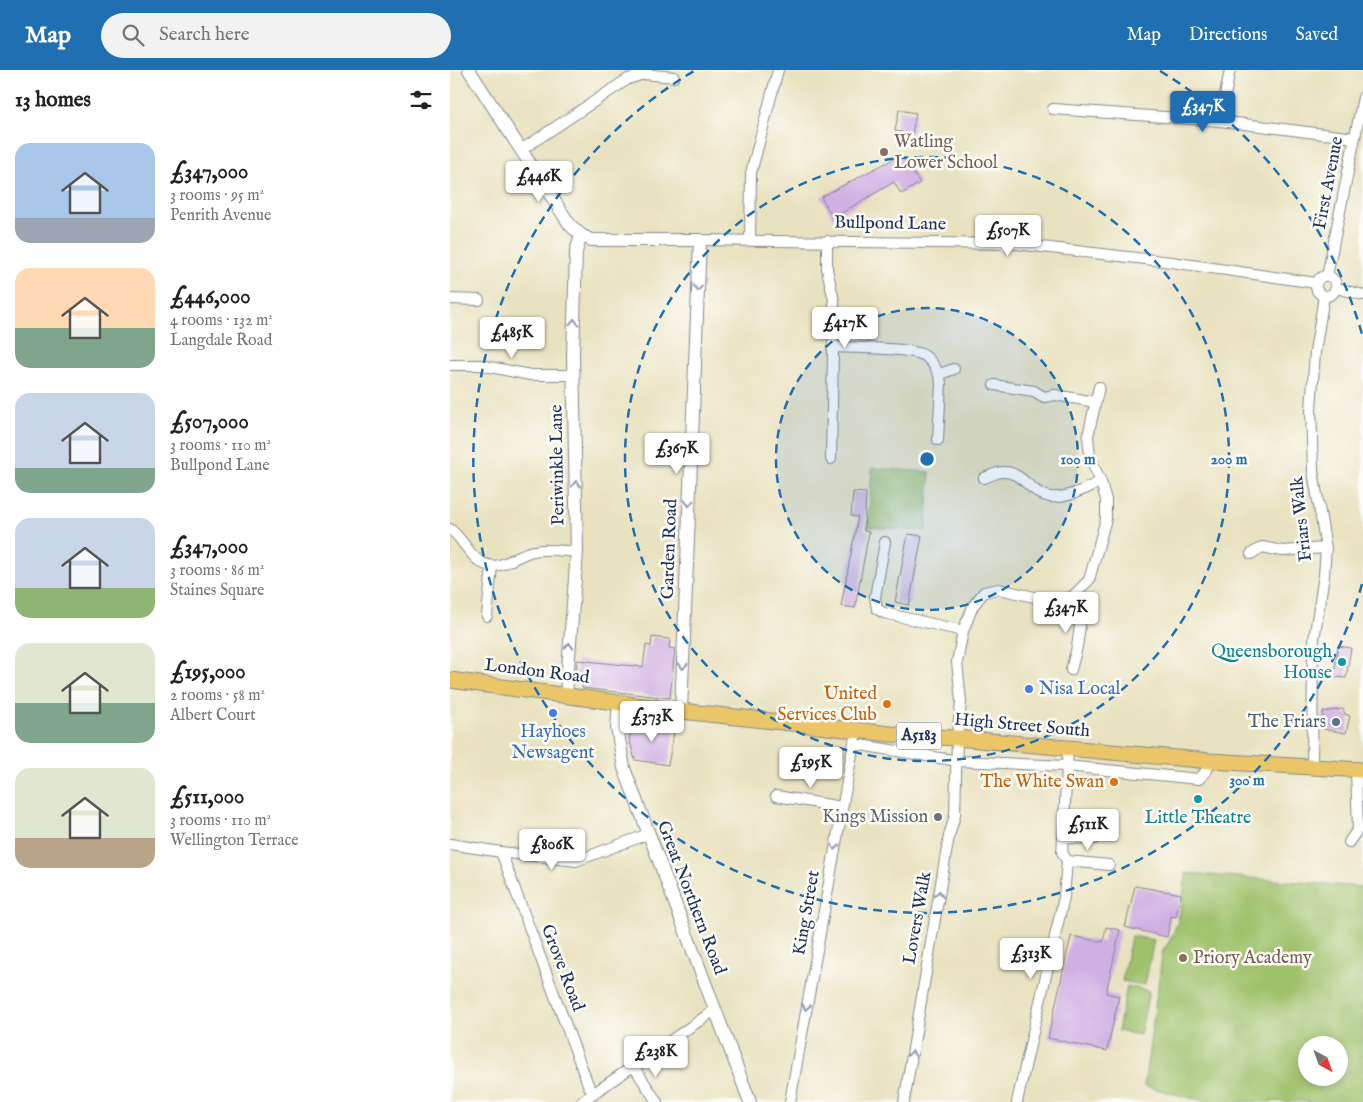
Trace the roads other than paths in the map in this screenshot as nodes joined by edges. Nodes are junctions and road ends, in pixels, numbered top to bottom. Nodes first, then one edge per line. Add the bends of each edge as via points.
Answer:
1 (469, 70) edge
2 (778, 70) edge
3 (1230, 70) edge
4 (674, 77) dead end
5 (1363, 97) edge
6 (1053, 109) dead end
7 (1220, 121) junction
8 (1355, 138) junction
9 (521, 150) junction
10 (581, 235) junction
11 (700, 240) junction
12 (750, 240) junction
13 (827, 241) junction
14 (1327, 276) junction
15 (1316, 283) junction
16 (1336, 288) junction
17 (1363, 295) edge
18 (1324, 296) junction
19 (450, 299) edge
20 (479, 300) dead end
21 (832, 347) junction
22 (450, 365) edge
23 (954, 369) dead end
24 (940, 374) junction
25 (574, 375) junction
26 (994, 385) dead end
27 (1099, 387) dead end
28 (1095, 402) junction
29 (938, 440) dead end
30 (831, 459) dead end
31 (984, 478) dead end
32 (1102, 482) junction
33 (450, 529) edge
34 (885, 542) dead end
35 (1326, 548) junction
36 (577, 552) junction
37 (1251, 554) dead end
38 (492, 566) junction
39 (1072, 597) junction
40 (487, 616) dead end
41 (963, 631) junction
42 (1071, 670) dead end
43 (450, 680) edge
44 (566, 695) junction
45 (619, 702) junction
46 (681, 711) junction
47 (855, 738) junction
48 (957, 738) junction
49 (1068, 749) junction
50 (958, 761) junction
51 (1210, 761) junction
52 (1066, 766) junction
53 (1312, 768) junction
54 (1359, 770) edge
55 (776, 796) dead end
56 (842, 807) junction
57 (1105, 832) dead end
58 (648, 834) junction
59 (1062, 838) junction
60 (1349, 842) dead end
61 (450, 844) edge
62 (501, 852) junction
63 (1067, 861) junction
64 (1109, 865) dead end
65 (714, 1010) junction
66 (634, 1067) junction
67 (594, 1093) junction
68 (581, 1102) edge
69 (658, 1102) edge
70 (750, 1102) edge
71 (790, 1102) edge
72 (904, 1102) edge
73 (1017, 1102) edge

1 - 9 street
2 - 12 street via 751,173
3 - 7 street
4 - 9 street via 644,74 628,80
5 - 8 street, First Avenue
6 - 7 street
7 - 8 street
8 - 14 street, First Avenue
9 - 10 street via 570,225
10 - 11 street, Bullpond Lane via 591,240
25 -> 10 street, Periwinkle Lane via 576,254
11 - 12 street, Bullpond Lane
11 -> 46 street, Garden Road
12 - 13 street, Bullpond Lane
13 - 15 street, Bullpond Lane via 1016,244
13 - 21 street via 827,269 834,301
14 - 15 street
14 - 16 street via 1335,282
15 - 18 street via 1318,292
16 - 17 street
16 - 18 street via 1332,294
18 - 35 street, Friars Walk via 1315,352 1311,409 1313,471
19 - 20 street
21 - 24 street via 897,349 925,356
21 - 30 street
22 - 25 street via 480,365 530,375
23 - 24 street
24 - 29 street
36 -> 25 street, Periwinkle Lane
26 - 28 street via 1034,391 1044,397 1055,395
27 - 28 street
28 - 32 street via 1088,436 1090,457
31 - 32 street via 1002,472 1017,475 1033,489 1048,496 1065,496
32 - 39 street via 1106,519 1089,580
33 - 38 street via 478,560
34 - 41 street via 875,598 877,609 884,614
35 - 37 street via 1282,551 1262,547
35 - 53 street, Friars Walk via 1313,646
36 - 38 street via 535,550 506,564
44 -> 36 street, Periwinkle Lane
38 - 40 street
39 - 41 street, Lovers Walk via 1053,601 998,589 984,592 973,606
39 - 42 street via 1081,618
41 - 48 street, Lovers Walk via 958,662 960,702
43 - 44 main road, London Road / A5183
44 - 45 main road, London Road / A5183
45 - 46 main road, High Street South / A5183
45 - 58 street, Great Northern Road via 617,728 624,768
46 - 47 main road, High Street South / A5183
47 - 48 main road, High Street South / A5183 via 899,735
47 - 50 street
47 - 56 street, King Street
48 - 49 main road, High Street South / A5183
48 - 50 street, Lovers Walk
49 - 51 main road, High Street South / A5183
49 - 52 street
50 - 52 street
72 -> 50 street, Lovers Walk via 955,815
51 - 52 street via 1199,779
51 - 53 main road, High Street South / A5183
52 - 59 street
53 - 54 main road, High Street South / A5183
54 - 60 street via 1358,829
55 - 56 street
56 -> 71 street, King Street
57 - 59 street via 1094,838
58 - 62 street via 576,861
58 - 65 street, Great Northern Road
59 - 63 street via 1062,852
61 - 62 street
62 - 67 street, Grove Road
63 - 64 street
63 - 73 street via 1064,898
65 - 66 street
65 - 70 street, Great Northern Road
66 - 67 street
66 - 69 street
67 - 68 street

